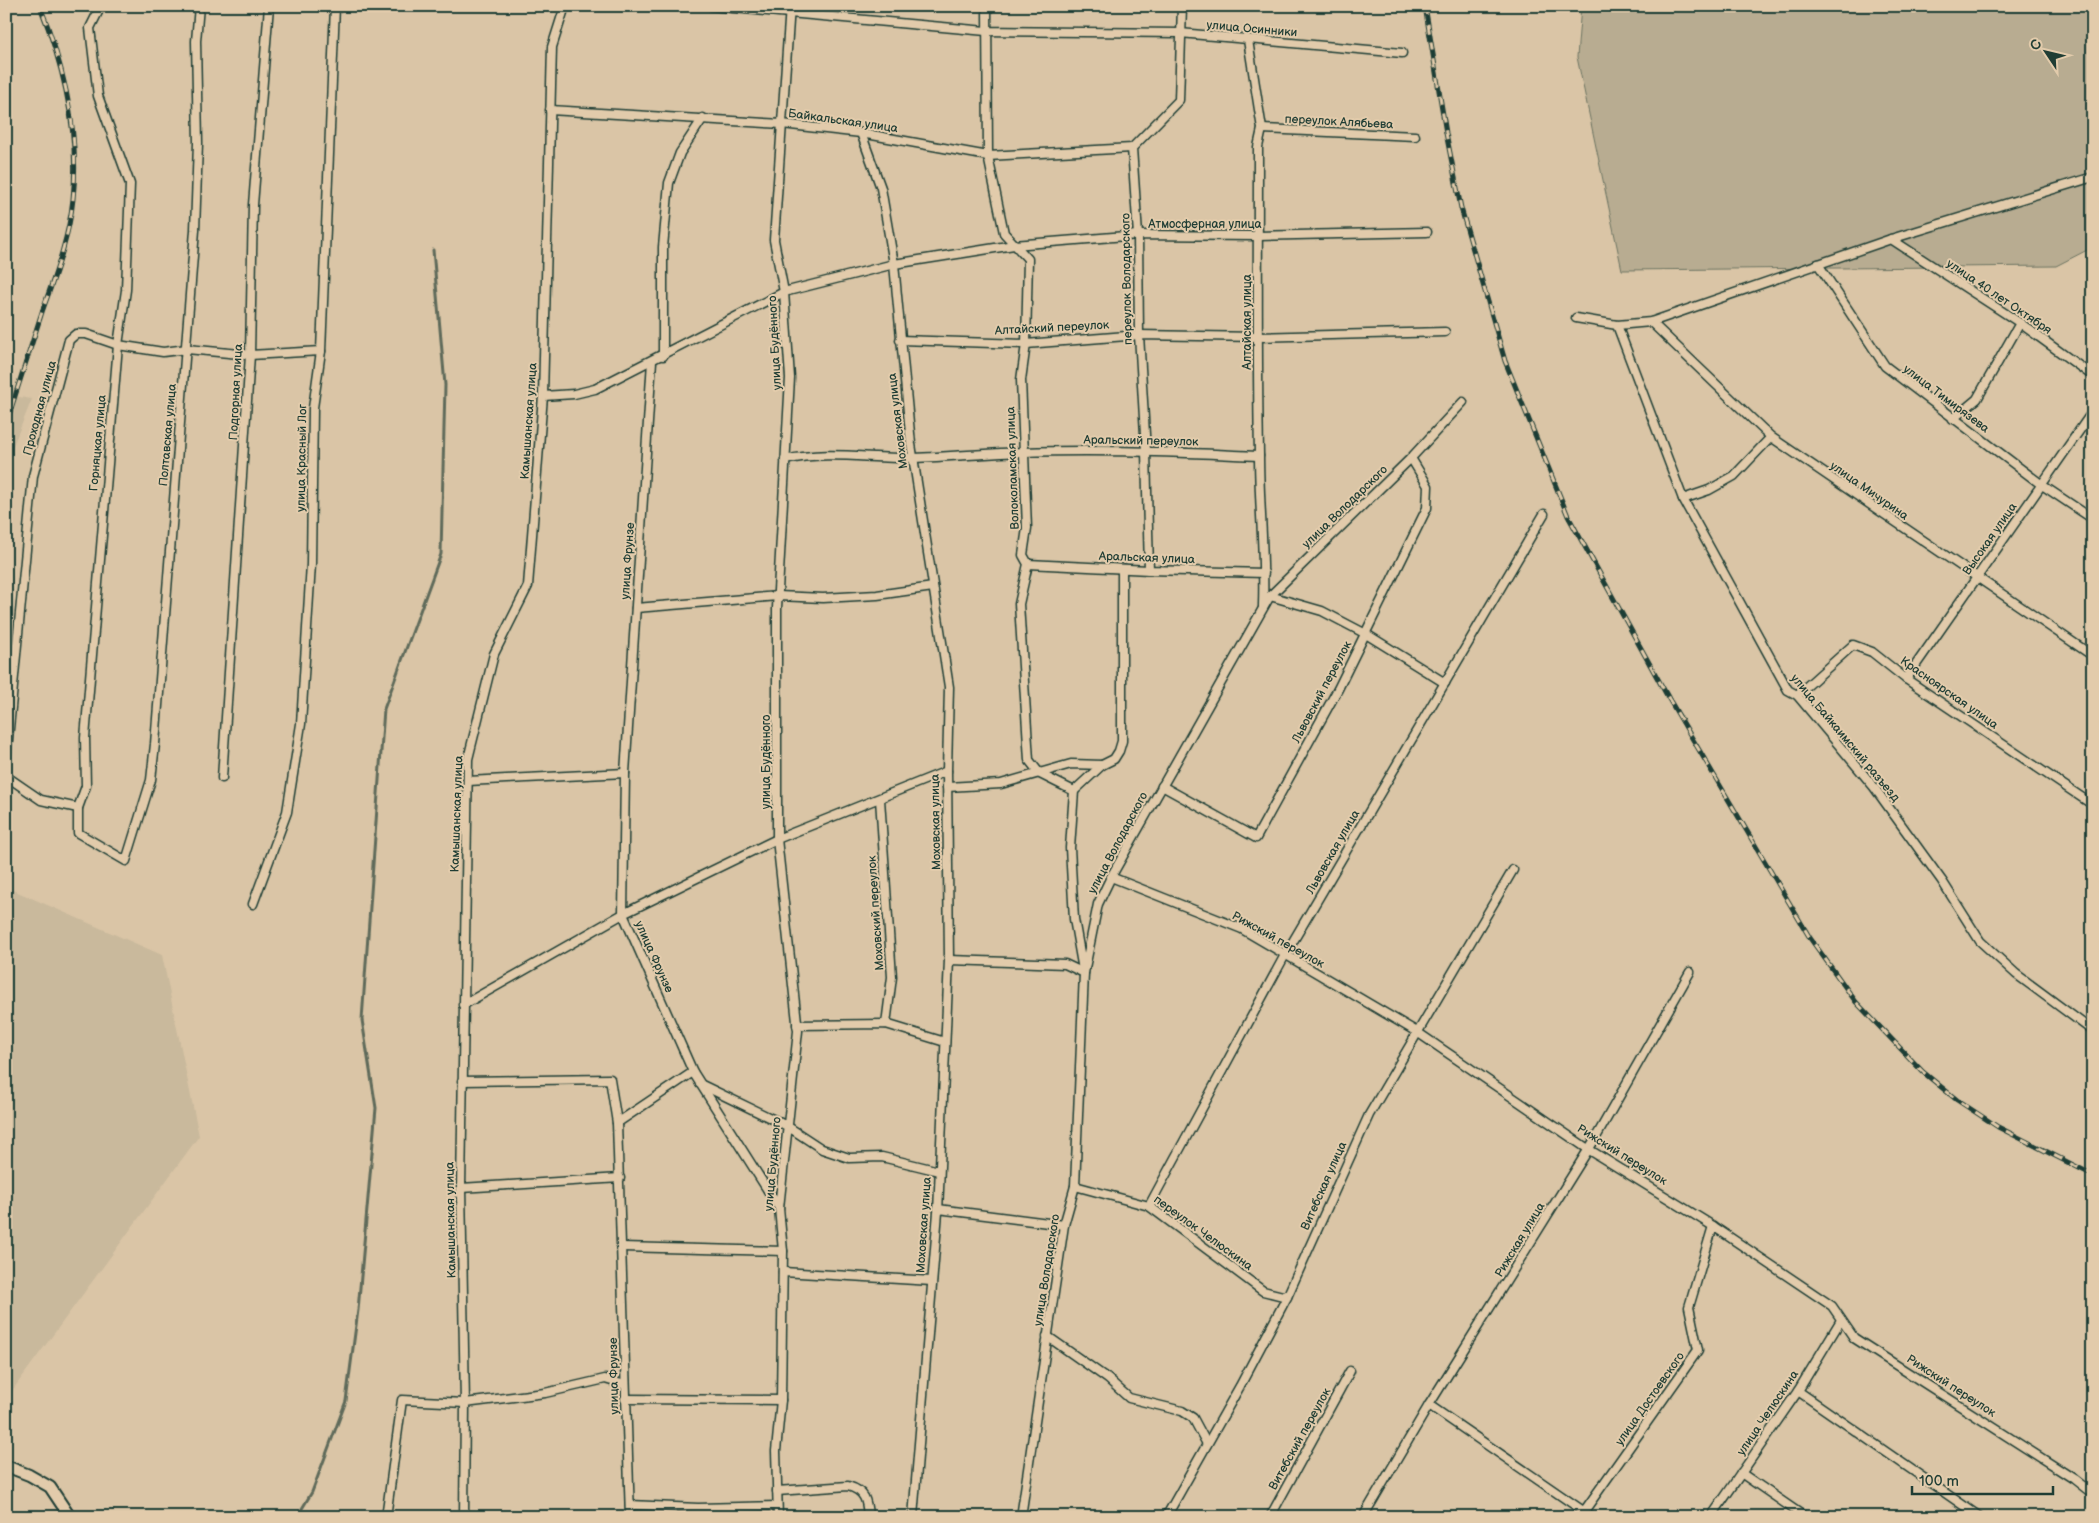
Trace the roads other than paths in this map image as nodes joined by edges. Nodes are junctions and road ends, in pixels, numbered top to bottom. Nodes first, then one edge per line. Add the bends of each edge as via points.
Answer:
1 (101, 6) edge
2 (199, 6) edge
3 (269, 6) edge
4 (335, 6) edge
5 (565, 6) edge
6 (712, 6) edge
7 (986, 6) edge
8 (1182, 6) edge
9 (790, 10) edge
10 (986, 31) junction
11 (1180, 33) junction
12 (1248, 40) junction
13 (1402, 53) dead end
14 (550, 110) junction
15 (703, 118) junction
16 (782, 124) junction
17 (1262, 129) junction
18 (861, 133) junction
19 (1416, 136) dead end
20 (1132, 148) junction
21 (988, 156) junction
22 (2093, 177) edge
23 (1427, 232) dead end
24 (1138, 235) junction
25 (1258, 236) junction
26 (1891, 239) junction
27 (1014, 245) junction
28 (894, 264) junction
29 (1818, 264) junction
30 (784, 292) junction
31 (1576, 318) dead end
32 (1650, 322) junction
33 (2020, 323) junction
34 (1617, 325) junction
35 (1446, 332) dead end
36 (1139, 335) junction
37 (1258, 337) junction
38 (900, 340) junction
39 (1026, 344) junction
40 (118, 345) junction
41 (187, 349) junction
42 (321, 351) junction
43 (250, 355) junction
44 (663, 356) junction
45 (652, 361) junction
46 (2093, 376) edge
47 (543, 396) junction
48 (1463, 402) dead end
49 (2093, 411) edge
50 (1953, 419) junction
51 (1771, 437) junction
52 (1146, 451) junction
53 (1023, 452) junction
54 (1259, 456) junction
55 (913, 458) junction
56 (1411, 458) junction
57 (785, 460) junction
58 (2042, 485) junction
59 (1683, 499) junction
60 (1544, 514) dead end
61 (2093, 519) edge
62 (1028, 564) junction
63 (1122, 569) junction
64 (1149, 570) junction
65 (1264, 573) junction
66 (1976, 578) junction
67 (933, 586) junction
68 (778, 596) junction
69 (1270, 596) junction
70 (1263, 606) junction
71 (636, 608) junction
72 (1366, 634) junction
73 (2093, 656) edge
74 (1906, 679) junction
75 (1445, 684) junction
76 (1797, 695) junction
77 (6, 760) edge
78 (1102, 765) junction
79 (947, 770) junction
80 (625, 773) junction
81 (1040, 774) junction
82 (6, 776) edge
83 (222, 778) dead end
84 (468, 781) junction
85 (1162, 786) junction
86 (947, 787) junction
87 (1074, 791) junction
88 (880, 799) junction
89 (2093, 805) edge
90 (78, 808) junction
91 (777, 839) junction
92 (126, 861) joint
93 (1513, 870) dead end
94 (1111, 877) junction
95 (253, 904) dead end
96 (623, 914) junction
97 (1285, 956) junction
98 (949, 960) junction
99 (1690, 972) dead end
100 (1084, 973) junction
101 (463, 1005) junction
102 (886, 1024) junction
103 (797, 1025) junction
104 (2093, 1031) edge
105 (1417, 1032) junction
106 (945, 1042) junction
107 (693, 1072) junction
108 (462, 1081) junction
109 (700, 1084) junction
110 (617, 1123) junction
111 (788, 1126) junction
112 (1588, 1149) junction
113 (940, 1171) junction
114 (620, 1178) junction
115 (1075, 1186) junction
116 (461, 1188) junction
117 (1149, 1206) junction
118 (778, 1208) junction
119 (938, 1209) junction
120 (1064, 1225) junction
121 (1713, 1226) junction
122 (622, 1247) junction
123 (783, 1252) junction
124 (782, 1272) junction
125 (932, 1281) junction
126 (1287, 1297) junction
127 (1841, 1320) junction
128 (1047, 1336) junction
129 (1350, 1371) dead end
130 (625, 1385) junction
131 (1798, 1391) junction
132 (625, 1398) junction
133 (781, 1400) junction
134 (465, 1402) junction
135 (1429, 1405) junction
136 (1208, 1444) junction
137 (6, 1466) edge
138 (1741, 1473) junction
139 (777, 1491) junction
140 (2093, 1494) edge
141 (630, 1505) junction
142 (777, 1506) junction
143 (1582, 1514) edge
144 (1978, 1515) edge
145 (70, 1517) edge
146 (386, 1517) edge
147 (464, 1517) edge
148 (630, 1517) edge
149 (778, 1517) edge
150 (868, 1517) edge
151 (914, 1517) edge
152 (1021, 1517) edge
153 (1166, 1517) edge
154 (1270, 1517) edge
155 (1363, 1517) edge
156 (1592, 1517) edge
157 (1711, 1517) edge
158 (1805, 1517) edge

1 - 40 street, Горняцкая улица via 90,28 98,96 130,184 126,290
2 - 41 street, Полтавская улица via 196,41 198,143
3 - 43 street, Подгорная улица via 253,205
4 - 42 street, улица Красный Лог
5 - 14 street, Камышанская улица via 552,46
6 - 9 street, улица Осинники
7 - 10 street, Волоколамская улица
8 - 11 street
9 - 10 street, улица Осинники
9 - 16 street, улица Будённого
10 - 11 street, улица Осинники
10 - 21 street, Волоколамская улица
11 - 12 street, улица Осинники
11 - 20 street via 1179,100
12 - 13 street, улица Осинники
12 - 17 street, Алтайская улица
14 - 15 street, Байкальская улица
14 - 47 street, Камышанская улица
15 - 16 street, Байкальская улица
15 - 44 street via 680,153 670,183 663,247
16 - 18 street, Байкальская улица
16 - 30 street, улица Будённого via 774,240
17 - 19 street, переулок Алябьева
17 - 25 street, Алтайская улица via 1258,147
18 - 21 street, Байкальская улица
18 - 28 street, Моховская улица via 881,188
20 - 21 street, Байкальская улица
20 - 24 street, переулок Володарского
21 - 27 street, Волоколамская улица via 1004,233
22 - 26 street
23 - 25 street, Атмосферная улица
24 - 25 street, Атмосферная улица
24 - 27 street, Атмосферная улица
24 - 36 street, переулок Володарского
25 - 37 street, Алтайская улица
26 - 29 street
26 - 33 street, улица 40 лет Октября
27 - 28 street, Атмосферная улица
27 - 39 street, Волоколамская улица via 1028,259
28 - 30 street, Атмосферная улица
28 - 38 street, Моховская улица
29 - 32 street
29 - 50 street, улица Тимирязева via 1885,366
30 - 44 street, Атмосферная улица
30 - 57 street, улица Будённого via 790,378
31 - 34 street
32 - 34 street
32 - 51 street, улица Мичурина
33 - 46 street, улица 40 лет Октября
33 - 50 street via 1977,400
34 - 59 street, улица Байкаимский разъезд
35 - 37 street, Алтайский переулок
36 - 37 street, Алтайский переулок
36 - 39 street, Алтайский переулок
36 - 52 street, переулок Володарского
37 - 54 street, Алтайская улица
38 - 39 street, Алтайский переулок
38 - 55 street, Моховская улица
39 - 53 street, Волоколамская улица via 1021,380
40 - 41 street via 163,352
40 - 77 street, Проходная улица via 86,334 76,334 69,340 33,476
40 - 90 street, Горняцкая улица via 85,738 86,786
41 - 43 street
41 - 92 street, Полтавская улица via 151,780
42 - 43 street
42 - 95 street, улица Красный Лог via 313,408 311,564 301,724 288,812
43 - 83 street, Подгорная улица
44 - 45 street, Атмосферная улица
45 - 47 street, Атмосферная улица via 595,389
45 - 71 street, улица Фрунзе
47 - 84 street, Камышанская улица via 528,586 494,654 468,759
48 - 56 street, улица Володарского
49 - 58 street, Высокая улица
50 - 58 street, улица Тимирязева
51 - 59 street via 1734,476 1710,490
51 - 66 street, улица Мичурина
52 - 53 street, Аральский переулок
52 - 54 street, Аральский переулок
52 - 64 street, переулок Володарского
53 - 55 street, Аральский переулок
53 - 62 street, Волоколамская улица via 1027,528 1023,555
54 - 65 street, Алтайская улица
55 - 57 street, Аральский переулок via 840,454
55 - 67 street, Моховская улица
56 - 69 street, улица Володарского
56 - 72 street, Львовский переулок via 1428,486 1427,508
57 - 68 street, улица Будённого
58 - 61 street, улица Тимирязева
58 - 66 street, Высокая улица
59 - 76 street, улица Байкаимский разъезд via 1788,690
60 - 75 street, Львовская улица
62 - 63 street, Аральская улица
62 - 81 street, Волоколамская улица via 1019,604 1029,760
63 - 64 street, Аральская улица
63 - 78 street via 1122,742 1114,759
64 - 65 street, Аральская улица
65 - 70 street, Алтайская улица
66 - 73 street, улица Мичурина
66 - 74 street, Высокая улица
67 - 68 street via 859,596
67 - 79 street, Моховская улица via 949,687
68 - 71 street
68 - 91 street, улица Будённого
69 - 70 street, улица Володарского
69 - 72 street via 1322,611
70 - 85 street, улица Володарского
71 - 80 street, улица Фрунзе
72 - 75 street
72 - 85 street, Львовский переулок via 1256,838
74 - 76 street, Красноярская улица via 1872,652 1853,645
74 - 89 street, Красноярская улица
75 - 97 street, Львовская улица
76 - 104 street, улица Байкаимский разъезд via 1874,787 1942,881 1980,941 2016,974
78 - 81 street via 1071,764
78 - 87 street
79 - 86 street, Моховская улица
79 - 88 street
80 - 84 street
80 - 96 street, улица Фрунзе
81 - 86 street via 1000,784
81 - 87 street
82 - 90 street via 40,800
84 - 101 street, Камышанская улица
85 - 94 street, улица Володарского
86 - 98 street, Моховская улица
87 - 100 street via 1070,848 1074,919
88 - 91 street
88 - 102 street, Моховский переулок via 892,978
90 - 92 street, Горняцкая улица via 78,833
91 - 96 street
91 - 103 street, улица Будённого
93 - 105 street, Витебская улица
94 - 97 street, Рижский переулок via 1242,929
94 - 100 street, улица Володарского via 1098,904
96 - 101 street
96 - 107 street, улица Фрунзе
97 - 105 street, Рижский переулок
97 - 117 street, Львовская улица
98 - 100 street via 1065,964
98 - 106 street, Моховская улица
99 - 112 street, Рижская улица
100 - 115 street, улица Володарского
101 - 108 street, Камышанская улица
102 - 103 street
102 - 106 street
103 - 111 street, улица Будённого
105 - 112 street, Рижский переулок
105 - 126 street, Витебская улица via 1369,1115
106 - 113 street, Моховская улица
107 - 109 street, улица Фрунзе
107 - 110 street
108 - 110 street, улица Фрунзе via 610,1079
108 - 116 street, Камышанская улица
109 - 111 street
109 - 118 street, улица Фрунзе
110 - 114 street, улица Фрунзе
111 - 113 street via 822,1149 849,1158 882,1158
111 - 118 street, улица Будённого
112 - 121 street, Рижский переулок
112 - 135 street, Рижская улица
113 - 119 street, Моховская улица
114 - 116 street
114 - 122 street, улица Фрунзе
115 - 117 street, переулок Челюскина
115 - 120 street, улица Володарского
116 - 134 street, Камышанская улица
117 - 126 street, переулок Челюскина via 1263,1291
118 - 123 street, улица Будённого
119 - 120 street
119 - 125 street, Моховская улица
120 - 128 street, улица Володарского
121 - 127 street, Рижский переулок via 1832,1306
121 - 143 street, улица Достоевского via 1689,1307 1698,1350
122 - 123 street
122 - 130 street, улица Фрунзе
123 - 124 street, улица Будённого
124 - 125 street
124 - 133 street, улица Будённого
125 - 151 street, Моховская улица
126 - 136 street, Витебская улица
127 - 131 street, улица Челюскина
127 - 140 street, Рижский переулок via 1854,1338
128 - 136 street via 1108,1378 1128,1398 1182,1411 1193,1418
128 - 152 street, улица Володарского
129 - 154 street, Витебский переулок
130 - 132 street, улица Фрунзе
130 - 134 street via 605,1379 546,1393
131 - 138 street, улица Челюскина
131 - 144 street
132 - 133 street
132 - 141 street, улица Фрунзе
133 - 139 street, улица Будённого via 776,1451
134 - 146 street via 402,1400
134 - 147 street, Камышанская улица
135 - 143 street
135 - 155 street, Рижская улица
136 - 153 street, Витебская улица
137 - 145 street via 50,1487
138 - 157 street, улица Челюскина
138 - 158 street
139 - 142 street, улица Будённого
139 - 150 street via 848,1486 866,1496
141 - 142 street via 698,1508
141 - 148 street, улица Фрунзе
142 - 149 street, улица Будённого
143 - 156 street

